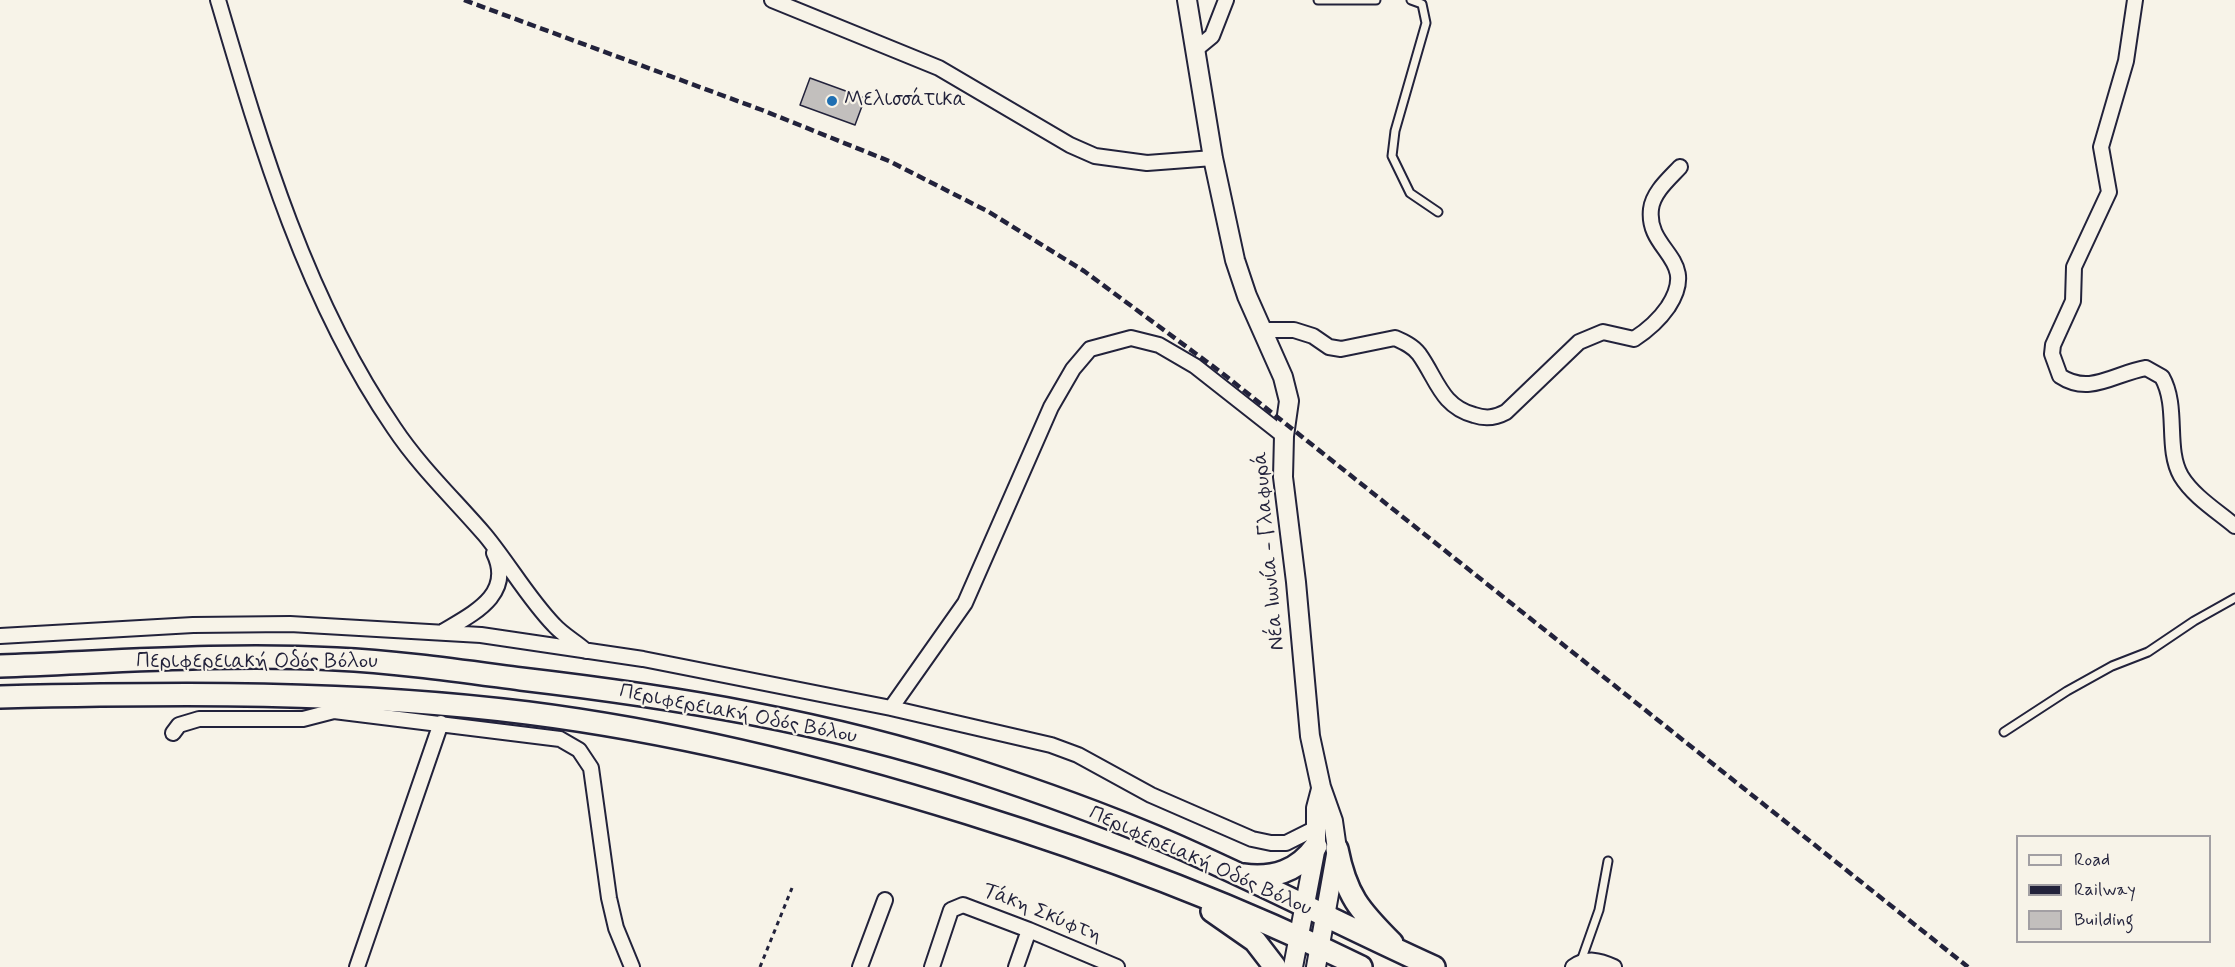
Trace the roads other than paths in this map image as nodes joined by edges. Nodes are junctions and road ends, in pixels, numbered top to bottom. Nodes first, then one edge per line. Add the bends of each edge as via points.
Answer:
1 (218, 0) edge
2 (772, 0) edge
3 (1187, 0) edge
4 (1226, 0) edge
5 (1318, 0) edge
6 (1376, 0) edge
7 (1411, 0) edge
8 (2135, 0) edge
9 (1195, 50) junction
10 (1213, 158) junction
11 (1680, 167) dead end
12 (1438, 213) dead end
13 (1263, 330) junction
14 (1284, 436) junction
15 (2235, 526) edge
16 (485, 535) junction
17 (2235, 598) edge
18 (444, 631) junction
19 (0, 636) edge
20 (588, 652) junction
21 (0, 666) edge
22 (0, 697) edge
23 (891, 708) junction
24 (441, 723) junction
25 (2004, 732) dead end
26 (173, 733) dead end
27 (1321, 787) junction
28 (1316, 837) junction
29 (1337, 849) junction
30 (1608, 861) dead end
31 (1235, 873) junction
32 (1170, 882) junction
33 (885, 900) dead end
34 (1304, 907) junction
35 (1325, 918) junction
36 (1029, 930) junction
37 (1298, 938) junction
38 (1401, 952) junction
39 (1318, 958) edge
40 (1096, 963) edge
41 (1577, 964) edge
42 (357, 967) edge
43 (632, 967) edge
44 (860, 967) edge
45 (932, 967) edge
46 (1016, 967) edge
47 (1117, 967) edge
48 (1275, 967) edge
49 (1293, 967) edge
50 (1361, 967) edge
51 (1434, 967) edge
52 (1614, 967) edge

1 - 16 street via 283,201 331,318 358,372 394,428 429,474
2 - 10 street via 939,68 1095,156 1147,163
3 - 9 main road, Νέα Ιωνία - Γλαφυρά
4 - 9 street via 1212,36
5 - 6 lane
7 - 12 lane via 1422,4 1426,23 1395,131 1392,156 1410,193
8 - 15 street via 2126,61 2101,147 2109,192 2074,267 2073,301 2055,338 2052,354 2060,376 2078,385 2091,386 2146,368 2162,377 2172,403 2180,475
9 - 10 main road, Νέα Ιωνία - Γλαφυρά
10 - 13 main road, Νέα Ιωνία - Γλαφυρά via 1235,260
11 - 13 street via 1659,191 1651,210 1653,229 1679,277 1676,294 1660,318 1634,339 1603,332 1579,342 1495,418 1478,417 1453,406 1444,398 1418,353 1395,338 1341,349 1294,330
13 - 14 main road, Νέα Ιωνία - Γλαφυρά via 1287,391
14 - 23 street via 1195,366 1159,345 1131,338 1090,349 1073,369 1052,407 965,603
14 - 27 main road, Νέα Ιωνία - Γλαφυρά via 1284,494 1310,736
16 - 18 street via 501,566 499,582 492,597 479,610
16 - 20 street via 555,626
17 - 25 lane via 2148,652 2112,666 2067,691
18 - 19 street via 290,624 193,625
18 - 20 street
20 - 23 street via 654,661
21 - 31 main road, Περιφερειακή Οδός Βόλου via 335,659 702,703 848,734 976,771 1155,837
22 - 32 main road, Περιφερειακή Οδός Βόλου via 157,693 327,696 586,722 791,762 878,785 1084,849
23 - 28 street via 1066,750 1151,795 1252,839 1287,843
24 - 26 street via 334,711 303,719 199,719 179,725
24 - 42 street
24 - 43 street via 560,739 584,756 594,780 609,898
27 - 28 main road, Νέα Ιωνία - Γλαφυρά
27 - 29 main road, Νέα Ιωνία - Γλαφυρά via 1333,821
28 - 31 main road via 1302,862 1284,873
28 - 34 main road, Νέα Ιωνία - Γλαφυρά
29 - 35 main road, Νέα Ιωνία - Γλαφυρά
29 - 38 main road via 1343,878 1353,899
30 - 41 lane via 1599,910
31 - 34 main road, Περιφερειακή Οδός Βόλου
32 - 37 main road, Περιφερειακή Οδός Βόλου
32 - 48 main road via 1246,933
33 - 44 street
34 - 35 main road, Περιφερειακή Οδός Βόλου
34 - 37 main road, Νέα Ιωνία - Γλαφυρά
35 - 38 main road, Περιφερειακή Οδός Βόλου
35 - 39 main road, Νέα Ιωνία - Γλαφυρά
36 - 40 street, Τάκη Σκύφτη
36 - 45 street, Τάκη Σκύφτη via 963,905 951,910
36 - 46 street
37 - 39 main road, Περιφερειακή Οδός Βόλου
37 - 49 main road, Νέα Ιωνία - Γλαφυρά
38 - 51 main road, Περιφερειακή Οδός Βόλου
39 - 50 main road, Περιφερειακή Οδός Βόλου
40 - 47 street, Τάκη Σκύφτη
41 - 52 street via 1597,960

